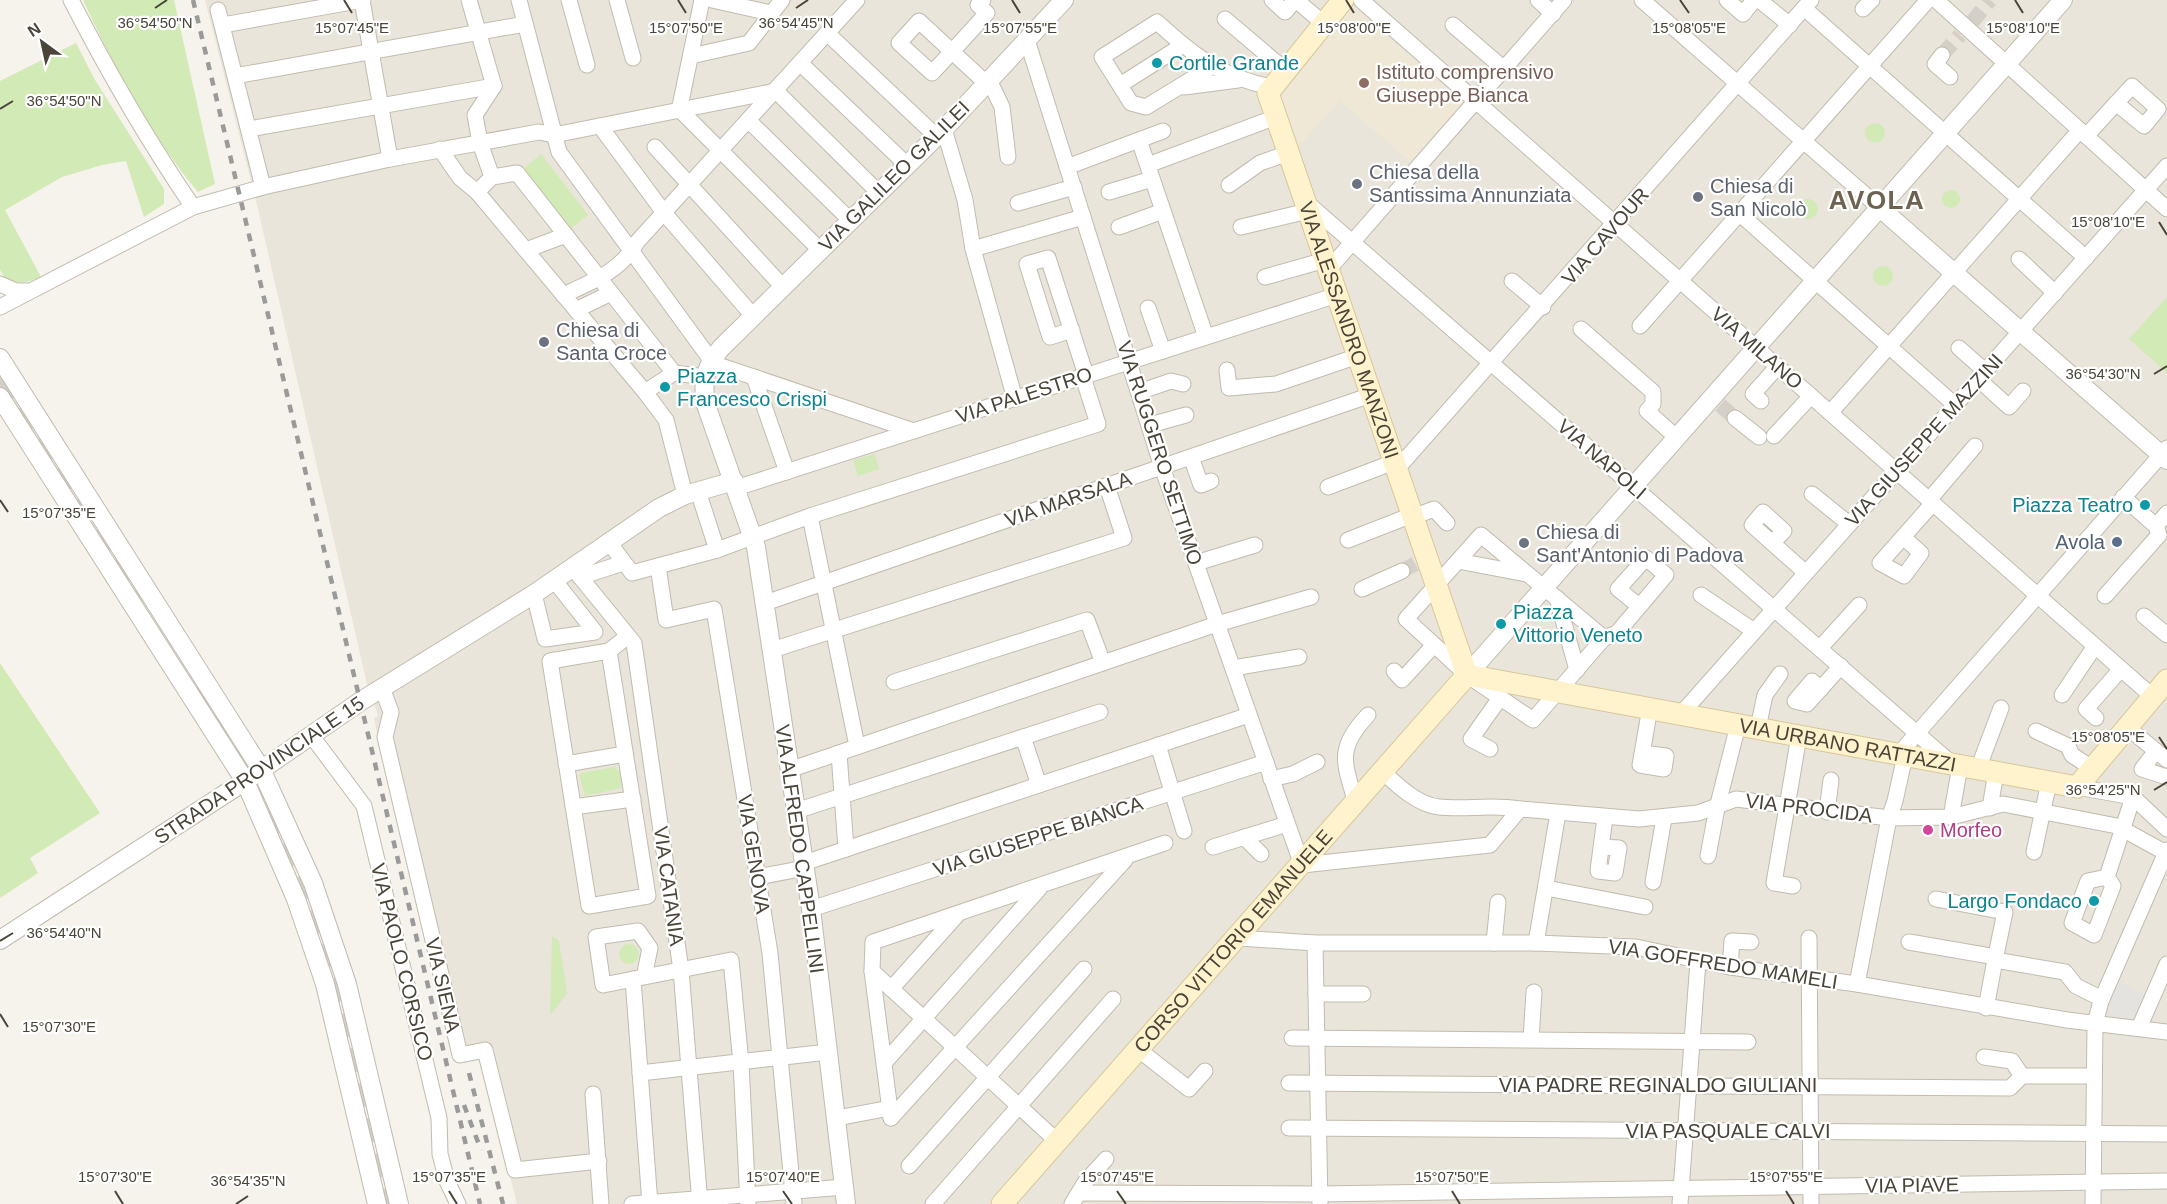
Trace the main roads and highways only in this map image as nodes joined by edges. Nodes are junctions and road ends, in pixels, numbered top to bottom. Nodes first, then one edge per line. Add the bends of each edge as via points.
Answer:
1 (1343, 0) edge
2 (1465, 678) junction
3 (2163, 686) edge
4 (1002, 1204) edge

1 - 2 main road, VIA ALESSANDRO MANZONI via 1268,93
2 - 3 main road, VIA URBANO RATTAZZI via 1564,692 2077,787
2 - 4 main road, CORSO VITTORIO EMANUELE

